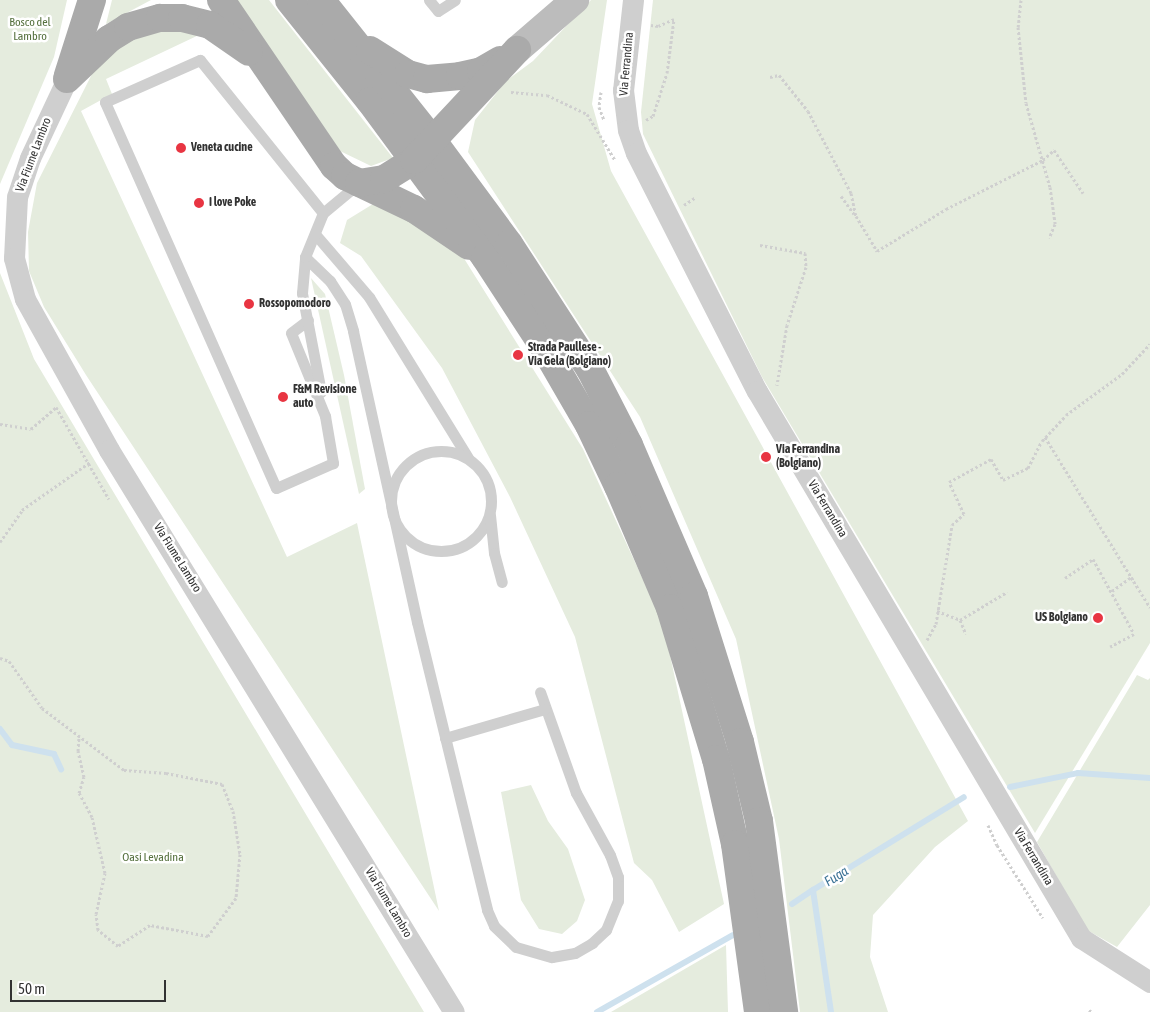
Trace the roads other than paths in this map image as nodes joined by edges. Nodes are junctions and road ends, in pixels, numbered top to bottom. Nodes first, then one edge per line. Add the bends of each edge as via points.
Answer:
1 (92, 0) edge
2 (221, 0) edge
3 (289, 0) edge
4 (321, 0) edge
5 (429, 0) edge
6 (454, 0) edge
7 (575, 0) edge
8 (633, 0) edge
9 (349, 36) junction
10 (517, 50) junction
11 (274, 75) junction
12 (67, 79) junction
13 (434, 141) junction
14 (414, 160) junction
15 (359, 183) junction
16 (324, 213) junction
17 (314, 234) junction
18 (305, 257) junction
19 (485, 257) junction
20 (308, 320) junction
21 (325, 416) junction
22 (468, 458) junction
23 (490, 513) junction
24 (393, 514) junction
25 (502, 582) dead end
26 (540, 692) dead end
27 (545, 709) junction
28 (445, 738) junction
29 (1150, 982) edge
30 (454, 1012) edge
31 (758, 1012) edge
32 (784, 1012) edge

1 - 12 main road
2 - 11 main road
3 - 14 main road
4 - 9 main road
5 - 6 lane via 438,11
7 - 10 street
8 - 29 street, Via Ferrandina via 623,90 628,130 636,153 766,406 1082,938
9 - 10 main road via 408,74 427,79 444,80 481,71
9 - 13 main road
10 - 13 main road
11 - 12 main road via 229,35 196,20 170,17 138,23 118,33
11 - 15 main road via 334,166
12 - 30 street, Via Fiume Lambro via 23,179 14,223 14,258 19,283 33,318 109,450
13 - 14 main road
13 - 32 main road via 514,251 590,369 629,445 694,596 720,670 759,821
14 - 15 main road via 384,178
14 - 19 main road
15 - 16 lane
15 - 19 main road via 414,209
16 - 17 lane
16 - 21 lane via 200,60 105,102 276,488 333,464
17 - 18 lane
17 - 22 lane via 370,297
18 - 20 lane via 302,293
18 - 24 lane via 330,282 345,304
19 - 31 main road via 545,349 589,425 670,608 696,687 735,844
20 - 21 lane
20 - 21 lane via 291,333
22 - 23 lane via 487,481
22 - 24 lane via 439,450 411,460 394,484
23 - 24 lane via 472,540 458,548 441,551 411,541
23 - 25 lane via 494,553
24 - 28 lane
26 - 27 lane
27 - 28 lane
27 - 28 lane via 576,793 610,855 618,877 618,900 606,930 575,953 552,957 528,953 506,939 494,926 486,910

